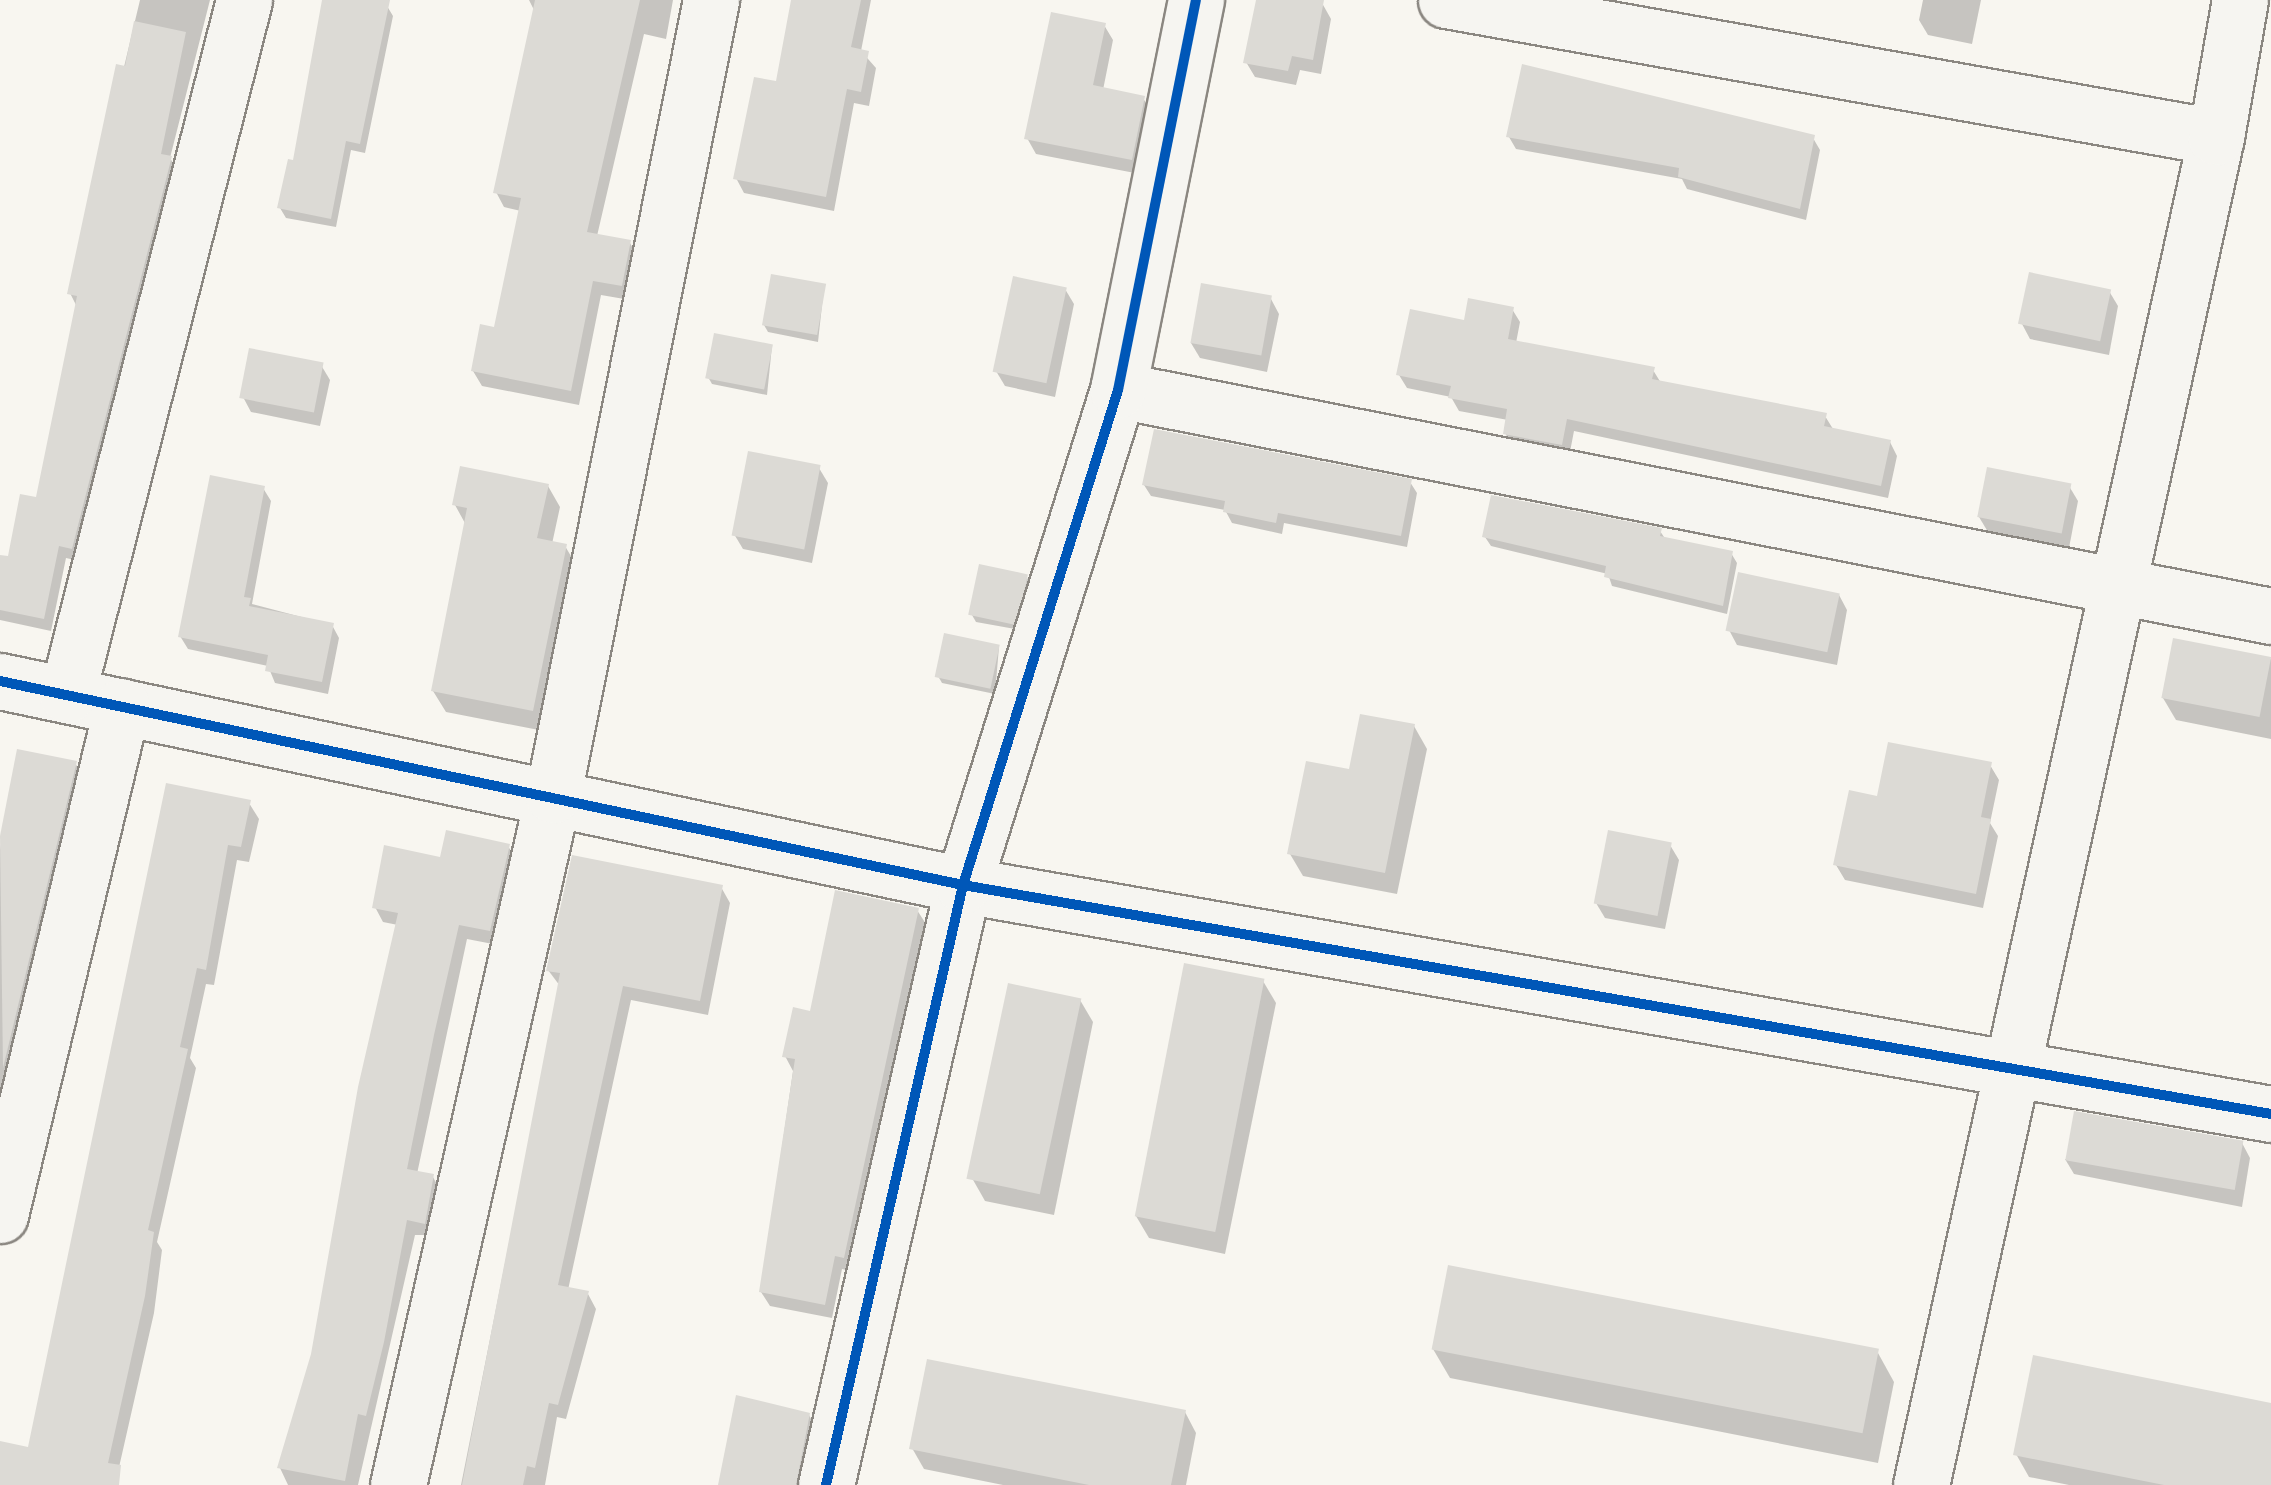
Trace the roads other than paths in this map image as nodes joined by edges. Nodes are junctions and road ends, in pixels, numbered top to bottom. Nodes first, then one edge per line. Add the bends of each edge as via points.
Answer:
1 (244, 0) edge
2 (710, 0) edge
3 (1196, 0) edge
4 (1446, 0) edge
5 (2240, 0) edge
6 (2216, 137) junction
7 (1118, 390) junction
8 (2116, 588) junction
9 (2271, 616) edge
10 (0, 681) edge
11 (67, 695) junction
12 (122, 706) junction
13 (552, 795) junction
14 (963, 885) junction
15 (2009, 1072) junction
16 (2271, 1114) edge
17 (0, 1215) edge
18 (398, 1485) edge
19 (826, 1485) edge
20 (1921, 1485) edge

1 - 11 street
2 - 13 street
3 - 7 street
4 - 6 street
5 - 6 street
6 - 8 street
7 - 8 street
7 - 14 street
8 - 9 street
8 - 15 street
10 - 11 street
11 - 12 street
12 - 13 street
12 - 17 street
13 - 14 street
13 - 18 street
14 - 15 street
14 - 19 street
15 - 16 street
15 - 20 street

